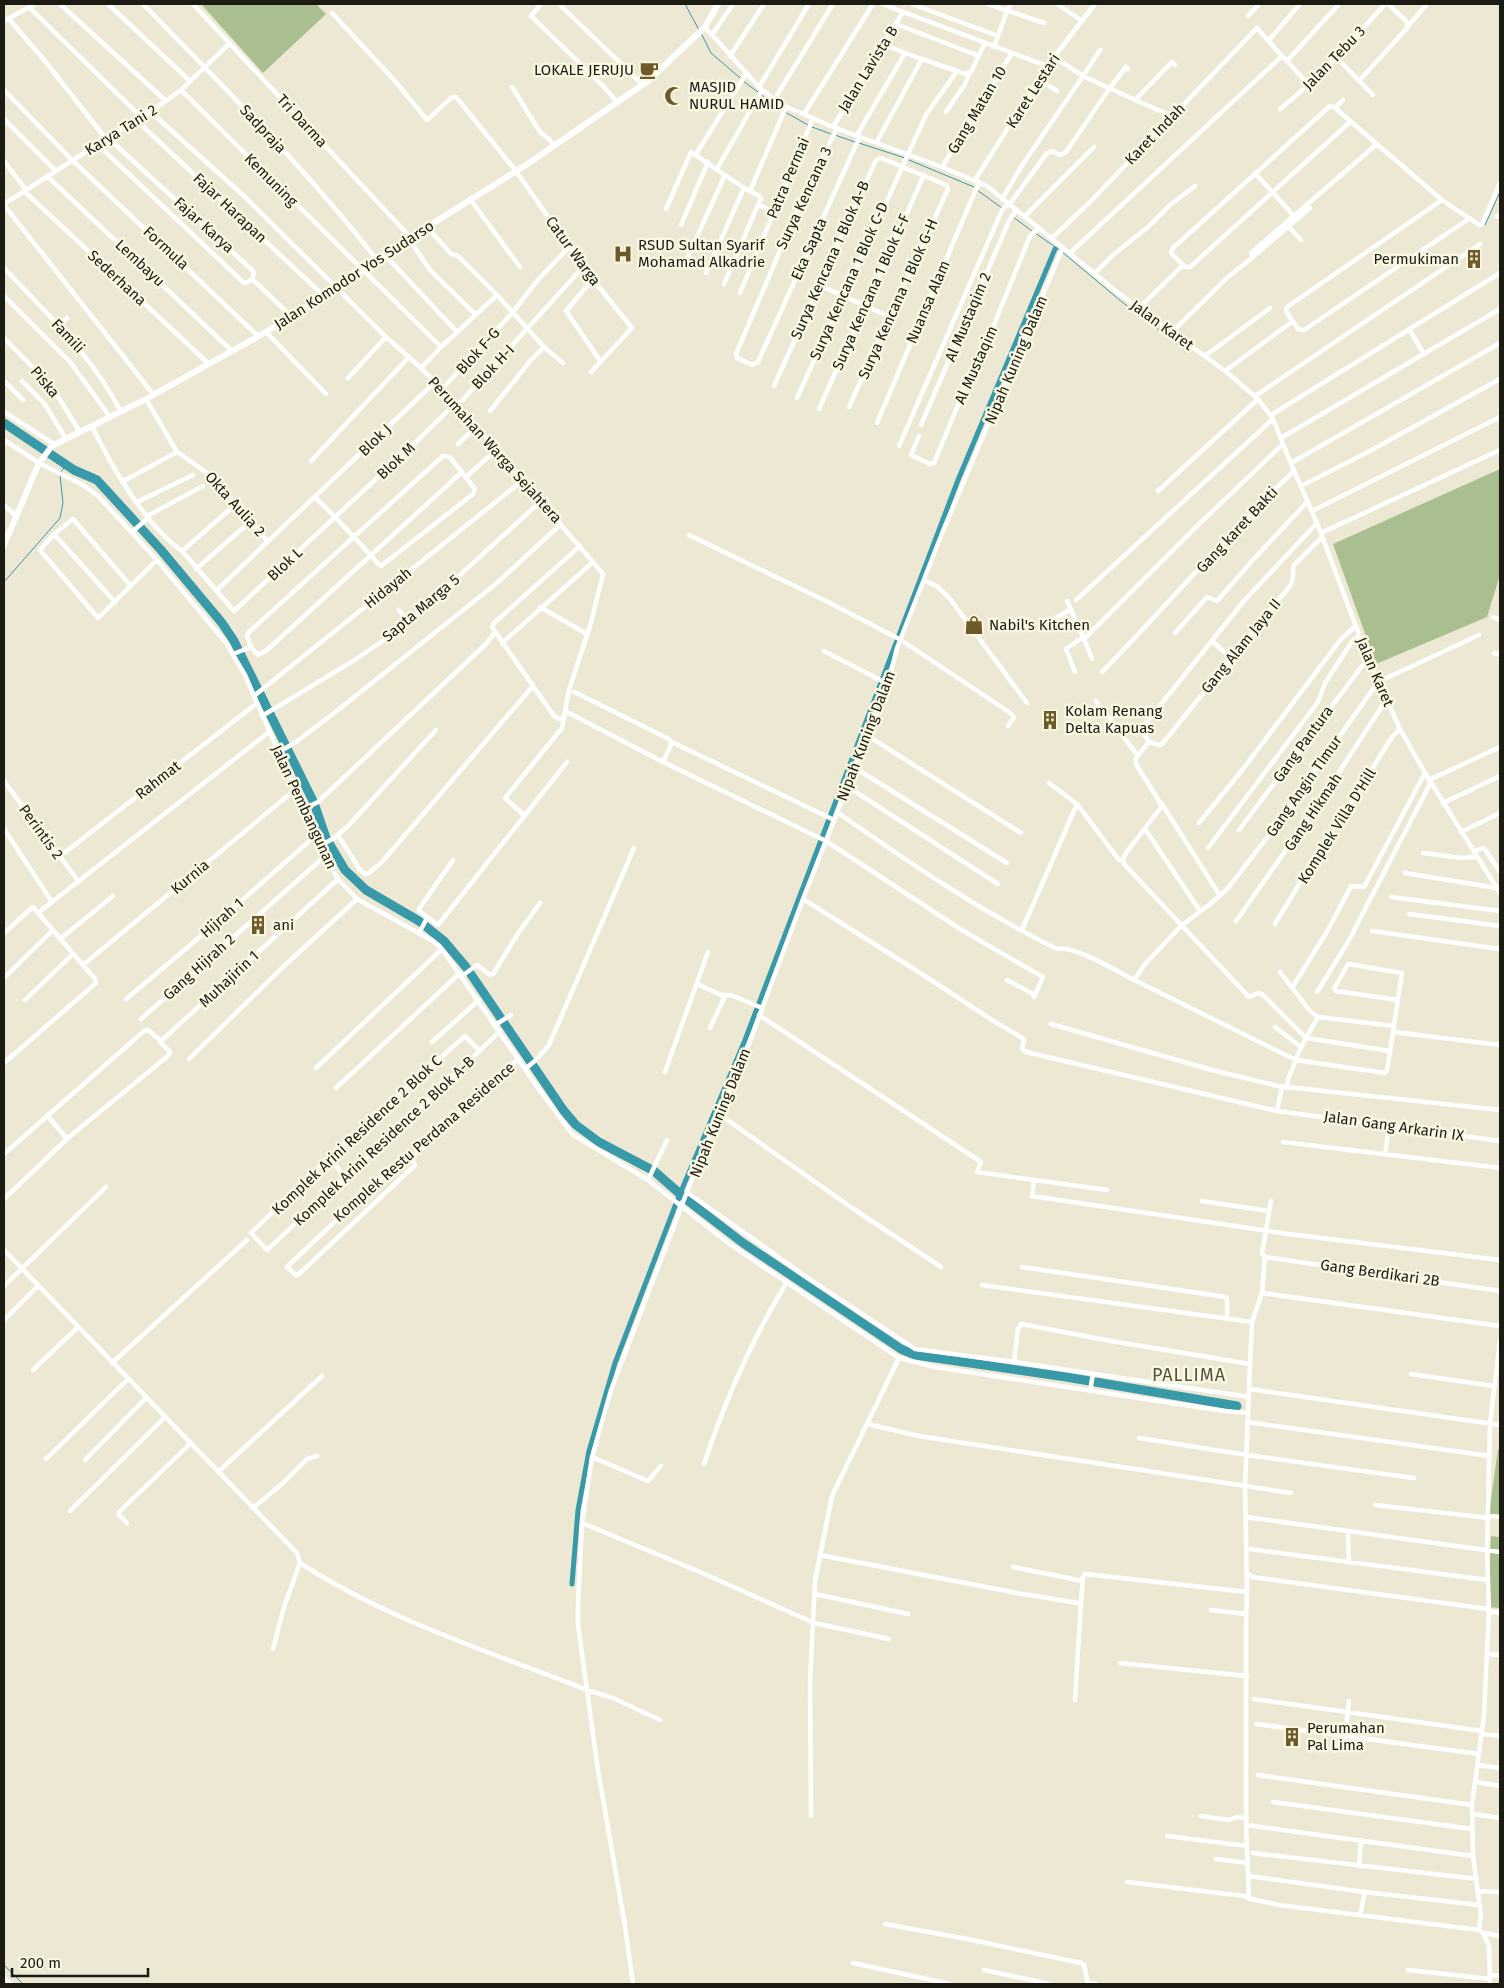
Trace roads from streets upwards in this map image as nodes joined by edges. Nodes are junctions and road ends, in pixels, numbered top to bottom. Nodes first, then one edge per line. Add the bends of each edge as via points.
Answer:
1 (35, 4) edge
2 (60, 4) edge
3 (108, 4) edge
4 (143, 4) edge
5 (193, 4) edge
6 (541, 4) edge
7 (559, 4) edge
8 (718, 4) edge
9 (733, 4) edge
10 (764, 4) edge
11 (809, 4) edge
12 (832, 4) edge
13 (873, 4) edge
14 (882, 4) edge
15 (912, 4) edge
16 (988, 4) edge
17 (1011, 4) edge
18 (1057, 4) edge
19 (1094, 4) edge
20 (1259, 4) edge
21 (1300, 4) edge
22 (1339, 4) edge
23 (1386, 4) edge
24 (1427, 4) edge
25 (29, 7) junction
26 (1006, 11) junction
27 (903, 12) junction
28 (332, 13) dead end
29 (1248, 16) dead end
30 (6, 19) edge
31 (1082, 20) junction
32 (1044, 23) dead end
33 (896, 24) junction
34 (1409, 24) junction
35 (704, 28) junction
36 (712, 35) junction
37 (998, 36) junction
38 (1269, 40) junction
39 (985, 43) junction
40 (229, 44) junction
41 (883, 44) junction
42 (994, 47) junction
43 (1100, 50) dead end
44 (905, 53) junction
45 (1012, 53) junction
46 (730, 56) junction
47 (979, 56) junction
48 (1282, 56) junction
49 (1054, 57) junction
50 (1336, 58) junction
51 (922, 59) junction
52 (1287, 62) junction
53 (1175, 65) dead end
54 (1047, 66) junction
55 (204, 67) junction
56 (1128, 69) dead end
57 (957, 71) junction
58 (969, 74) junction
59 (745, 75) junction
60 (1083, 76) junction
61 (1039, 80) junction
62 (190, 81) junction
63 (1359, 81) junction
64 (643, 85) junction
65 (1308, 85) junction
66 (512, 87) dead end
67 (1109, 89) junction
68 (4, 90) edge
69 (180, 90) junction
70 (761, 90) junction
71 (1057, 91) dead end
72 (1373, 95) dead end
73 (774, 100) junction
74 (1136, 100) junction
75 (1344, 100) dead end
76 (166, 101) junction
77 (618, 103) junction
78 (785, 108) junction
79 (1335, 108) junction
80 (1280, 109) dead end
81 (151, 112) junction
82 (946, 112) dead end
83 (804, 114) junction
84 (1172, 116) junction
85 (4, 119) edge
86 (138, 119) junction
87 (813, 120) junction
88 (1350, 122) junction
89 (835, 128) junction
90 (858, 137) junction
91 (107, 139) junction
92 (876, 143) junction
93 (97, 144) junction
94 (1376, 144) junction
95 (554, 146) junction
96 (1094, 147) dead end
97 (696, 154) junction
98 (906, 155) junction
99 (73, 160) junction
100 (4, 161) edge
101 (708, 162) junction
102 (901, 166) junction
103 (942, 167) junction
104 (716, 169) junction
105 (56, 171) junction
106 (516, 171) junction
107 (1254, 173) junction
108 (725, 175) junction
109 (924, 175) junction
110 (47, 176) junction
111 (978, 182) junction
112 (1500, 183) edge
113 (1195, 186) dead end
114 (744, 188) junction
115 (25, 191) junction
116 (750, 191) junction
117 (1272, 193) junction
118 (470, 199) junction
119 (1002, 199) junction
120 (1442, 200) junction
121 (4, 204) edge
122 (1008, 204) junction
123 (758, 205) junction
124 (1310, 208) dead end
125 (666, 209) dead end
126 (1015, 211) junction
127 (774, 212) junction
128 (1293, 215) junction
129 (1025, 216) junction
130 (1470, 218) junction
131 (681, 225) dead end
132 (1288, 226) junction
133 (427, 227) junction
134 (1038, 229) junction
135 (1052, 238) junction
136 (410, 239) junction
137 (1301, 240) dead end
138 (1480, 244) dead end
139 (569, 247) junction
140 (1063, 248) junction
141 (1070, 253) junction
142 (385, 255) junction
143 (1254, 256) junction
144 (378, 260) junction
145 (685, 264) dead end
146 (1183, 265) junction
147 (520, 267) dead end
148 (583, 267) junction
149 (4, 268) edge
150 (362, 270) junction
151 (706, 273) dead end
152 (1095, 273) junction
153 (1500, 273) edge
154 (252, 279) junction
155 (593, 279) junction
156 (724, 284) dead end
157 (819, 285) junction
158 (337, 288) junction
159 (740, 294) dead end
160 (496, 295) junction
161 (4, 296) edge
162 (324, 296) junction
163 (843, 296) junction
164 (865, 306) junction
165 (1139, 308) junction
166 (1270, 308) dead end
167 (1500, 309) edge
168 (513, 312) junction
169 (476, 314) junction
170 (291, 316) junction
171 (890, 317) junction
172 (67, 318) dead end
173 (1293, 321) junction
174 (59, 326) junction
175 (528, 328) junction
176 (1409, 329) junction
177 (266, 332) junction
178 (456, 332) junction
179 (1172, 332) junction
180 (258, 336) junction
181 (386, 337) junction
182 (4, 338) edge
183 (1500, 343) edge
184 (441, 347) junction
185 (544, 347) junction
186 (232, 351) junction
187 (1424, 354) junction
188 (1205, 356) junction
189 (409, 357) junction
190 (602, 362) junction
191 (758, 362) joint
192 (563, 363) dead end
193 (209, 364) junction
194 (421, 368) junction
195 (1225, 371) junction
196 (591, 372) dead end
197 (348, 378) dead end
198 (1500, 379) edge
199 (4, 381) edge
200 (22, 381) dead end
201 (435, 382) junction
202 (774, 386) dead end
203 (442, 389) junction
204 (153, 394) junction
205 (326, 394) dead end
206 (1257, 397) junction
207 (797, 398) dead end
208 (146, 399) junction
209 (23, 400) dead end
210 (457, 404) junction
211 (849, 407) dead end
212 (819, 409) dead end
213 (490, 410) dead end
214 (4, 412) edge
215 (120, 412) junction
216 (110, 417) junction
217 (1272, 417) junction
218 (1500, 417) edge
219 (877, 423) dead end
220 (921, 425) dead end
221 (92, 426) junction
222 (476, 426) junction
223 (80, 432) junction
224 (919, 436) dead end
225 (1281, 438) junction
226 (66, 439) junction
227 (4, 440) edge
228 (458, 444) dead end
229 (1283, 444) junction
230 (52, 446) junction
231 (899, 446) dead end
232 (497, 449) junction
233 (1500, 450) edge
234 (177, 452) junction
235 (42, 460) junction
236 (311, 461) dead end
237 (1290, 463) junction
238 (1294, 471) junction
239 (462, 472) junction
240 (193, 475) dead end
241 (466, 478) junction
242 (523, 480) junction
243 (122, 482) junction
244 (203, 486) dead end
245 (1301, 486) junction
246 (1158, 491) dead end
247 (315, 497) junction
248 (1308, 500) junction
249 (541, 501) junction
250 (137, 502) junction
251 (236, 504) junction
252 (4, 505) edge
253 (1312, 511) junction
254 (16, 516) junction
255 (148, 517) junction
256 (336, 517) junction
257 (251, 521) junction
258 (1317, 523) junction
259 (561, 524) junction
260 (132, 532) junction
261 (54, 534) junction
262 (689, 535) dead end
263 (1321, 535) junction
264 (354, 538) junction
265 (268, 542) junction
266 (4, 545) edge
267 (580, 546) junction
268 (182, 551) junction
269 (370, 555) junction
270 (157, 560) junction
271 (593, 562) junction
272 (196, 569) junction
273 (924, 580) junction
274 (131, 586) junction
275 (216, 591) junction
276 (1068, 600) dead end
277 (1076, 600) dead end
278 (114, 602) junction
279 (540, 607) junction
280 (399, 610) dead end
281 (1071, 610) junction
282 (1493, 617) dead end
283 (1054, 619) dead end
284 (1500, 620) edge
285 (408, 622) junction
286 (1356, 626) junction
287 (1176, 633) dead end
288 (494, 634) junction
289 (587, 634) junction
290 (1479, 635) dead end
291 (1359, 636) junction
292 (1083, 638) junction
293 (899, 639) junction
294 (1212, 641) junction
295 (502, 642) junction
296 (248, 648) junction
297 (824, 651) dead end
298 (235, 653) junction
299 (1494, 653) dead end
300 (1500, 655) edge
301 (1232, 658) junction
302 (1368, 658) junction
303 (1092, 659) dead end
304 (1075, 672) dead end
305 (1102, 672) dead end
306 (884, 682) junction
307 (1378, 682) junction
308 (533, 686) junction
309 (574, 692) dead end
310 (256, 694) junction
311 (1386, 700) junction
312 (1096, 701) dead end
313 (257, 703) junction
314 (1027, 703) dead end
315 (569, 713) dead end
316 (264, 715) junction
317 (564, 717) junction
318 (1008, 726) dead end
319 (1400, 729) junction
320 (436, 730) dead end
321 (270, 732) junction
322 (868, 736) junction
323 (674, 742) dead end
324 (1149, 742) junction
325 (1500, 747) edge
326 (281, 751) junction
327 (1138, 756) junction
328 (567, 762) dead end
329 (663, 762) junction
330 (855, 768) junction
331 (1425, 773) junction
332 (1500, 776) edge
333 (4, 781) edge
334 (1430, 781) junction
335 (1049, 783) dead end
336 (848, 787) junction
337 (296, 789) junction
338 (1443, 803) junction
339 (1077, 804) junction
340 (1162, 804) junction
341 (307, 808) junction
342 (837, 812) junction
343 (1500, 813) edge
344 (525, 816) junction
345 (834, 820) junction
346 (1199, 824) dead end
347 (1145, 828) junction
348 (4, 829) edge
349 (1239, 830) dead end
350 (1461, 832) junction
351 (1021, 833) dead end
352 (338, 835) junction
353 (315, 836) junction
354 (825, 841) junction
355 (320, 846) junction
356 (634, 848) dead end
357 (1208, 848) dead end
358 (1474, 851) junction
359 (1423, 853) dead end
360 (325, 856) junction
361 (59, 857) junction
362 (1477, 857) junction
363 (453, 860) dead end
364 (1123, 861) junction
365 (1007, 863) dead end
366 (1500, 872) edge
367 (1405, 873) dead end
368 (338, 879) junction
369 (79, 882) junction
370 (998, 884) dead end
371 (1499, 887) edge
372 (1500, 893) edge
373 (113, 896) dead end
374 (1220, 896) junction
375 (1391, 897) dead end
376 (357, 899) junction
377 (802, 900) junction
378 (52, 902) junction
379 (540, 903) dead end
380 (1200, 911) junction
381 (1500, 911) edge
382 (38, 913) junction
383 (1409, 914) dead end
384 (426, 920) junction
385 (1236, 921) dead end
386 (1275, 924) dead end
387 (1181, 926) junction
388 (1500, 926) edge
389 (1022, 930) junction
390 (52, 931) junction
391 (420, 931) junction
392 (1372, 931) dead end
393 (4, 933) edge
394 (60, 939) junction
395 (442, 948) junction
396 (1500, 949) edge
397 (708, 952) dead end
398 (73, 954) junction
399 (83, 965) junction
400 (1280, 972) dead end
401 (462, 975) junction
402 (4, 978) edge
403 (1007, 980) dead end
404 (1134, 980) junction
405 (697, 984) junction
406 (1293, 986) junction
407 (1318, 992) dead end
408 (725, 996) junction
409 (126, 999) dead end
410 (25, 1000) dead end
411 (479, 1000) junction
412 (1398, 1000) junction
413 (759, 1007) junction
414 (759, 1014) junction
415 (511, 1015) dead end
416 (1318, 1016) junction
417 (141, 1019) dead end
418 (1051, 1024) dead end
419 (496, 1025) junction
420 (1394, 1026) junction
421 (1276, 1027) dead end
422 (710, 1028) dead end
423 (500, 1031) junction
424 (1394, 1032) junction
425 (1306, 1038) junction
426 (159, 1041) junction
427 (432, 1042) dead end
428 (1500, 1045) edge
429 (1301, 1047) junction
430 (480, 1051) junction
431 (1390, 1051) junction
432 (189, 1059) dead end
433 (518, 1059) junction
434 (1295, 1060) junction
435 (4, 1063) edge
436 (316, 1068) dead end
437 (526, 1068) junction
438 (665, 1072) dead end
439 (336, 1088) dead end
440 (1285, 1088) junction
441 (1500, 1110) edge
442 (1277, 1111) junction
443 (719, 1114) junction
444 (47, 1115) junction
445 (1390, 1126) junction
446 (67, 1139) junction
447 (667, 1140) dead end
448 (1500, 1141) edge
449 (1283, 1142) dead end
450 (4, 1154) edge
451 (1385, 1154) junction
452 (328, 1158) junction
453 (411, 1158) junction
454 (1500, 1168) edge
455 (345, 1176) junction
456 (649, 1178) junction
457 (1034, 1181) junction
458 (106, 1187) dead end
459 (1107, 1190) dead end
460 (687, 1195) junction
461 (4, 1199) edge
462 (1202, 1201) dead end
463 (1271, 1201) dead end
464 (682, 1206) junction
465 (1268, 1211) junction
466 (1265, 1230) junction
467 (247, 1240) dead end
468 (4, 1250) edge
469 (267, 1250) joint
470 (1263, 1255) junction
471 (1500, 1260) edge
472 (941, 1266) dead end
473 (1022, 1266) dead end
474 (22, 1269) junction
475 (787, 1282) junction
476 (982, 1285) dead end
477 (4, 1286) edge
478 (38, 1286) junction
479 (1500, 1291) edge
480 (1262, 1293) junction
481 (1227, 1318) junction
482 (4, 1320) edge
483 (1252, 1322) junction
484 (1500, 1326) edge
485 (78, 1327) junction
486 (1500, 1341) edge
487 (899, 1358) junction
488 (112, 1362) junction
489 (1014, 1362) junction
490 (1250, 1364) junction
491 (33, 1370) dead end
492 (1093, 1374) junction
493 (1410, 1374) dead end
494 (322, 1376) dead end
495 (128, 1379) junction
496 (1493, 1386) junction
497 (1249, 1389) junction
498 (1090, 1391) junction
499 (146, 1398) junction
500 (1249, 1398) junction
501 (1248, 1413) junction
502 (165, 1417) junction
503 (1247, 1422) junction
504 (1490, 1423) junction
505 (867, 1424) junction
506 (1500, 1425) edge
507 (1139, 1438) dead end
508 (191, 1444) junction
509 (317, 1456) dead end
510 (1247, 1456) junction
511 (1490, 1456) junction
512 (592, 1457) junction
513 (46, 1459) dead end
514 (85, 1460) dead end
515 (704, 1464) dead end
516 (661, 1466) dead end
517 (218, 1472) junction
518 (1414, 1478) dead end
519 (1245, 1486) junction
520 (1291, 1493) dead end
521 (1376, 1505) dead end
522 (253, 1508) junction
523 (70, 1511) dead end
524 (1246, 1517) junction
525 (1489, 1517) junction
526 (1500, 1517) edge
527 (127, 1523) dead end
528 (582, 1523) junction
529 (1348, 1531) junction
530 (1249, 1548) dead end
531 (1487, 1551) junction
532 (1500, 1552) edge
533 (820, 1555) junction
534 (1349, 1562) junction
535 (300, 1563) junction
536 (1013, 1567) dead end
537 (1250, 1574) dead end
538 (1488, 1580) junction
539 (1083, 1581) junction
540 (1247, 1592) junction
541 (815, 1594) junction
542 (1081, 1604) junction
543 (1211, 1610) dead end
544 (1488, 1610) junction
545 (1500, 1613) edge
546 (908, 1614) dead end
547 (1246, 1614) junction
548 (814, 1623) junction
549 (889, 1639) dead end
550 (273, 1649) dead end
551 (1487, 1654) junction
552 (1500, 1655) edge
553 (1120, 1664) dead end
554 (1247, 1676) junction
555 (587, 1690) junction
556 (1075, 1700) dead end
557 (1254, 1700) dead end
558 (1349, 1701) dead end
559 (1348, 1714) junction
560 (660, 1720) dead end
561 (1256, 1724) dead end
562 (1482, 1732) junction
563 (1500, 1736) edge
564 (1345, 1737) junction
565 (1344, 1746) dead end
566 (1479, 1754) junction
567 (1478, 1765) junction
568 (1500, 1768) edge
569 (1258, 1775) dead end
570 (1476, 1782) junction
571 (1500, 1786) edge
572 (1273, 1802) dead end
573 (1472, 1805) junction
574 (1473, 1814) junction
575 (811, 1816) dead end
576 (1201, 1816) dead end
577 (1246, 1818) junction
578 (1500, 1818) edge
579 (1246, 1826) junction
580 (1472, 1829) junction
581 (1167, 1836) dead end
582 (1360, 1840) junction
583 (1247, 1846) junction
584 (1253, 1853) dead end
585 (1472, 1856) junction
586 (1216, 1860) dead end
587 (1248, 1863) junction
588 (1359, 1866) junction
589 (1248, 1876) junction
590 (1476, 1879) junction
591 (1127, 1882) dead end
592 (1477, 1891) junction
593 (1365, 1892) junction
594 (1500, 1892) edge
595 (1249, 1899) junction
596 (1479, 1905) junction
597 (1360, 1915) junction
598 (885, 1924) dead end
599 (1481, 1932) junction
600 (1500, 1936) edge
601 (853, 1963) dead end
602 (984, 1970) dead end
603 (1408, 1970) dead end
604 (1500, 1976) edge
605 (4, 1977) edge
606 (1490, 1979) edge
607 (9, 1984) edge
608 (633, 1984) edge
609 (950, 1984) edge
610 (1050, 1984) edge
611 (1088, 1984) edge
612 (1096, 1984) edge

1 - 25 street
2 - 76 street
3 - 62 street
4 - 55 street, Sadpraja
5 - 40 street, Tri Darma
6 - 77 street via 531,16
7 - 64 street
8 - 35 street, Jalan Komodor Yos Sudarso
9 - 36 street
10 - 46 street
11 - 70 street
12 - 73 street
13 - 83 street
14 - 27 street
15 - 37 street
16 - 26 street
17 - 26 street
18 - 31 street
19 - 31 street, Karet Lestari
20 - 29 street
21 - 38 street
22 - 52 street
23 - 34 street
23 - 50 street, Jalan Tebu 3
24 - 34 street
25 - 30 street
25 - 86 street, Fajar Harapan
26 - 32 street
26 - 37 street
27 - 33 street, Jalan Lavista B
27 - 39 street
28 - 106 street, Catur Warga via 427,120 455,96
30 - 91 street, Fajar Karya via 45,61
31 - 49 street, Karet Lestari
33 - 41 street, Jalan Lavista B
33 - 47 street
34 - 63 street
35 - 36 street, Jalan Karet
35 - 64 street, Jalan Komodor Yos Sudarso
36 - 46 street, Jalan Karet
37 - 42 street
38 - 48 street
38 - 84 street, Karet Indah via 1257,28
39 - 42 street
39 - 47 street
40 - 55 street, Karya Tani 2
40 - 136 street, Tri Darma
41 - 44 street
41 - 89 street, Jalan Lavista B
42 - 45 street
43 - 60 street
44 - 51 street
44 - 90 street, Eka Sapta
45 - 54 street
45 - 103 street, Gang Matan 10
46 - 59 street, Jalan Karet
47 - 58 street
48 - 52 street
48 - 141 street
49 - 54 street, Karet Lestari
49 - 60 street
50 - 63 street
50 - 65 street, Jalan Tebu 3
51 - 57 street
51 - 92 street
52 - 65 street
53 - 74 street via 1172,62
54 - 61 street, Karet Lestari
55 - 62 street, Karya Tani 2
55 - 144 street, Sadpraja via 282,148
56 - 67 street via 1126,67
57 - 58 street
57 - 98 street, Surya Kencana 1 Blok C-D via 926,115
58 - 82 street
59 - 70 street, Jalan Karet
59 - 97 street
60 - 67 street
60 - 119 street
61 - 71 street
61 - 111 street, Karet Lestari
62 - 69 street, Karya Tani 2
63 - 72 street
64 - 77 street, Jalan Komodor Yos Sudarso
65 - 80 street, Jalan Tebu 3
66 - 95 street via 540,132
67 - 74 street
67 - 122 street via 1063,155 1048,152
68 - 99 street, Formula
69 - 76 street, Karya Tani 2
69 - 150 street, Kemuning
70 - 73 street, Jalan Karet
70 - 104 street
73 - 78 street, Jalan Karet
74 - 84 street
75 - 79 street
76 - 81 street, Karya Tani 2
77 - 95 street, Jalan Komodor Yos Sudarso
78 - 83 street, Jalan Karet
78 - 116 street
79 - 88 street
79 - 107 street via 1330,106
81 - 86 street, Karya Tani 2
81 - 158 street, Perumahan Warga Sejahtera via 245,197
83 - 87 street, Jalan Karet
84 - 135 street, Karet Indah
85 - 105 street
86 - 91 street, Karya Tani 2
86 - 162 street, Fajar Harapan
87 - 89 street, Jalan Karet
87 - 127 street, Patra Permai
88 - 94 street
88 - 117 street
89 - 90 street, Jalan Karet
89 - 191 street, Surya Kencana 3 via 736,354 737,358 752,365
90 - 92 street, Jalan Karet
90 - 191 street, Eka Sapta
91 - 93 street, Karya Tani 2
91 - 154 street, Fajar Karya via 252,270
92 - 98 street, Jalan Karet
93 - 99 street, Karya Tani 2
93 - 154 street via 243,282
94 - 120 street
94 - 128 street
95 - 106 street, Jalan Komodor Yos Sudarso
96 - 129 street
97 - 101 street
97 - 125 street via 690,152
98 - 102 street, Surya Kencana 1 Blok C-D
98 - 103 street, Jalan Karet
99 - 105 street, Karya Tani 2
99 - 180 street, Formula
100 - 115 street, Sederhana
101 - 104 street
101 - 131 street
102 - 109 street
102 - 157 street, Surya Kencana 1 Blok A-B via 881,158 876,160
102 - 163 street, Surya Kencana 1 Blok C-D
103 - 111 street, Jalan Karet
104 - 108 street
105 - 110 street, Karya Tani 2
106 - 118 street, Jalan Komodor Yos Sudarso
106 - 139 street, Catur Warga
107 - 117 street
107 - 146 street via 1171,250
108 - 114 street
108 - 145 street
109 - 164 street, Surya Kencana 1 Blok E-F
109 - 171 street, Surya Kencana 1 Blok G-H via 947,186 948,190
110 - 115 street, Karya Tani 2
110 - 186 street, Lembayu
111 - 119 street, Jalan Karet
111 - 219 street, Nuansa Alam
112 - 130 street via 1482,224
113 - 152 street
114 - 116 street
114 - 151 street
115 - 121 street, Karya Tani 2
115 - 193 street, Sederhana
116 - 123 street via 760,197
117 - 128 street
117 - 146 street via 1190,267
118 - 133 street, Jalan Komodor Yos Sudarso
118 - 147 street
119 - 122 street, Jalan Karet
120 - 130 street
120 - 173 street via 1287,307
121 - 204 street
122 - 126 street, Jalan Karet
122 - 231 street via 1002,210
123 - 127 street
123 - 156 street
124 - 132 street
126 - 129 street, Jalan Karet
126 - 220 street, Al Mustaqim 2
127 - 159 street, Patra Permai
128 - 143 street via 1252,252
129 - 134 street, Jalan Karet
130 - 173 street via 1304,330 1298,329
132 - 137 street
132 - 143 street
133 - 136 street, Jalan Komodor Yos Sudarso
133 - 160 street
134 - 135 street, Jalan Karet
134 - 224 street, Al Mustaqim via 1030,236 934,463 911,455
135 - 140 street, Jalan Karet
136 - 142 street, Jalan Komodor Yos Sudarso
136 - 169 street, Tri Darma via 430,270
138 - 206 street
139 - 148 street, Catur Warga
139 - 168 street, Blok F-G via 536,281
140 - 141 street, Jalan Karet
140 - 273 street, Nipah Kuning Dalam
141 - 152 street, Jalan Karet
142 - 144 street, Jalan Komodor Yos Sudarso
142 - 178 street
143 - 179 street
144 - 150 street, Jalan Komodor Yos Sudarso
146 - 165 street
148 - 155 street, Catur Warga
148 - 175 street, Blok H-I
149 - 174 street, Famili
150 - 158 street, Jalan Komodor Yos Sudarso
150 - 184 street, Kemuning
152 - 165 street, Jalan Karet
153 - 176 street
154 - 170 street, Fajar Karya
155 - 190 street via 566,311
155 - 190 street, Catur Warga via 632,328
157 - 163 street
157 - 202 street, Surya Kencana 1 Blok A-B
158 - 162 street, Jalan Komodor Yos Sudarso
158 - 181 street, Perumahan Warga Sejahtera
160 - 168 street
160 - 169 street
161 - 216 street via 70,362
162 - 170 street, Jalan Komodor Yos Sudarso
163 - 164 street
163 - 207 street, Surya Kencana 1 Blok C-D
164 - 171 street
164 - 212 street, Surya Kencana 1 Blok E-F
165 - 179 street, Jalan Karet
166 - 188 street
167 - 187 street
168 - 175 street
168 - 203 street, Blok F-G
169 - 178 street
170 - 177 street, Jalan Komodor Yos Sudarso
171 - 211 street, Surya Kencana 1 Blok G-H
172 - 174 street
173 - 195 street
174 - 215 street, Famili via 108,386
175 - 185 street
175 - 210 street, Blok H-I
176 - 187 street
176 - 217 street
177 - 180 street, Jalan Komodor Yos Sudarso
177 - 205 street
178 - 184 street
179 - 188 street, Jalan Karet
180 - 186 street, Jalan Komodor Yos Sudarso
181 - 189 street, Perumahan Warga Sejahtera
181 - 197 street
182 - 223 street, Piska via 52,387
183 - 237 street
184 - 194 street
185 - 192 street
185 - 213 street
186 - 193 street, Jalan Komodor Yos Sudarso
187 - 225 street
188 - 195 street, Jalan Karet
189 - 194 street, Perumahan Warga Sejahtera
189 - 236 street
190 - 196 street
193 - 204 street, Jalan Komodor Yos Sudarso
194 - 201 street, Perumahan Warga Sejahtera
195 - 206 street, Jalan Karet
198 - 245 street
199 - 209 street
200 - 226 street via 44,404
201 - 203 street, Perumahan Warga Sejahtera
201 - 247 street, Blok J
203 - 210 street, Perumahan Warga Sejahtera
204 - 208 street, Jalan Komodor Yos Sudarso
206 - 217 street, Jalan Karet
206 - 246 street
208 - 215 street, Jalan Komodor Yos Sudarso
208 - 234 street, Okta Aulia 2
210 - 222 street, Perumahan Warga Sejahtera
210 - 256 street, Blok M
214 - 230 street
215 - 216 street, Jalan Komodor Yos Sudarso
216 - 221 street, Jalan Komodor Yos Sudarso
217 - 225 street, Jalan Karet
217 - 277 street
218 - 253 street
221 - 223 street, Jalan Komodor Yos Sudarso
221 - 243 street
222 - 228 street
222 - 232 street, Perumahan Warga Sejahtera
223 - 226 street, Jalan Komodor Yos Sudarso
225 - 229 street, Jalan Karet
226 - 230 street, Jalan Komodor Yos Sudarso
227 - 235 street, Jalan Pembangunan
229 - 237 street, Jalan Karet
229 - 292 street
230 - 235 street
232 - 241 street
232 - 242 street, Perumahan Warga Sejahtera
233 - 263 street, Gang Alam Jaya II
234 - 243 street
234 - 251 street, Okta Aulia 2 via 209,474
235 - 254 street
235 - 260 street, Jalan Pembangunan via 98,496
237 - 238 street, Jalan Karet
238 - 245 street, Jalan Karet
238 - 305 street, Gang karet Bakti via 1259,504
239 - 241 street
239 - 264 street via 450,457 443,456
239 - 269 street
240 - 250 street
241 - 269 street via 476,489 473,494 383,565
242 - 249 street, Perumahan Warga Sejahtera
242 - 310 street, Hidayah
243 - 250 street
244 - 255 street
245 - 248 street, Jalan Karet
247 - 256 street
247 - 265 street, Blok J
248 - 253 street, Jalan Karet
248 - 287 street via 1217,601 1207,597
249 - 259 street, Perumahan Warga Sejahtera
249 - 285 street, Sapta Marga 5
250 - 255 street
251 - 257 street, Okta Aulia 2
251 - 268 street
252 - 254 street
253 - 258 street, Jalan Karet
254 - 266 street
255 - 260 street
255 - 268 street
256 - 264 street
256 - 275 street, Blok L via 233,611
257 - 265 street, Okta Aulia 2
257 - 272 street
258 - 263 street, Jalan Karet
258 - 294 street via 1243,602
259 - 267 street, Perumahan Warga Sejahtera
259 - 326 street via 497,583
260 - 270 street, Jalan Pembangunan
261 - 274 street via 71,519 74,520
261 - 278 street
261 - 278 street via 40,551 98,618
262 - 293 street
263 - 286 street, Jalan Karet
263 - 301 street, Gang Alam Jaya II via 1294,565 1290,586
264 - 269 street
264 - 296 street via 249,632
265 - 275 street, Blok J
267 - 271 street, Perumahan Warga Sejahtera
267 - 288 street via 492,624
268 - 272 street
269 - 296 street via 267,650 258,655
270 - 274 street
270 - 298 street, Jalan Pembangunan
271 - 279 street
271 - 289 street, Perumahan Warga Sejahtera via 604,578
272 - 275 street
273 - 293 street, Nipah Kuning Dalam
273 - 314 street via 938,587 950,599
274 - 278 street
276 - 281 street
279 - 289 street
279 - 295 street
280 - 285 street
281 - 283 street
281 - 292 street
282 - 284 street
285 - 316 street, Sapta Marga 5 via 354,661
286 - 291 street, Jalan Karet
286 - 346 street via 1341,639
288 - 295 street
288 - 341 street via 318,802
289 - 317 street
290 - 307 street
291 - 302 street, Jalan Karet
291 - 357 street via 1325,683 1316,706
292 - 303 street
292 - 304 street via 1066,649
293 - 306 street, Nipah Kuning Dalam
293 - 318 street via 1009,712 1014,717
294 - 301 street
294 - 324 street via 1142,728
295 - 308 street
296 - 298 street
297 - 306 street
298 - 310 street, Jalan Pembangunan
299 - 300 street
301 - 324 street, Gang Alam Jaya II via 1161,745
302 - 307 street, Jalan Karet
302 - 349 street, Gang Pantura
306 - 322 street, Nipah Kuning Dalam
307 - 311 street, Jalan Karet
307 - 374 street, Gang Angin TImur via 1276,826
308 - 317 street via 554,716
308 - 352 street via 382,862 369,873 360,870
309 - 329 street via 669,738 672,743
310 - 313 street, Jalan Pembangunan
311 - 319 street, Jalan Karet
311 - 385 street, Gang Hikmah
312 - 327 street
313 - 316 street, Jalan Pembangunan
313 - 361 street, Rahmat
315 - 329 street
316 - 321 street, Jalan Pembangunan
317 - 344 street via 562,728 505,798
319 - 331 street, Jalan Karet
319 - 386 street, Komplek Villa D'Hill via 1341,816
320 - 352 street
321 - 326 street, Jalan Pembangunan
321 - 369 street
322 - 330 street, Nipah Kuning Dalam
322 - 351 street
323 - 345 street
324 - 327 street
325 - 334 street
326 - 337 street, Jalan Pembangunan
327 - 340 street via 1136,764
328 - 344 street
329 - 354 street
330 - 336 street, Nipah Kuning Dalam
330 - 365 street
331 - 334 street, Jalan Karet
331 - 406 street via 1364,887 1351,886
332 - 338 street
333 - 361 street, Perintis 2
334 - 338 street, Jalan Karet
334 - 407 street via 1348,942
335 - 339 street
336 - 342 street, Nipah Kuning Dalam
336 - 370 street
337 - 341 street, Jalan Pembangunan
337 - 399 street, Kurnia
338 - 350 street, Jalan Karet
339 - 364 street
339 - 389 street
340 - 347 street
340 - 374 street
341 - 353 street, Jalan Pembangunan
342 - 345 street, Nipah Kuning Dalam
342 - 389 street via 960,895
343 - 350 street
344 - 384 street via 438,925
345 - 354 street, Nipah Kuning Dalam
347 - 364 street
347 - 380 street
348 - 378 street
350 - 358 street, Jalan Karet
352 - 355 street
353 - 355 street, Jalan Pembangunan
353 - 409 street, Hijrah 1
354 - 377 street, Nipah Kuning Dalam
354 - 403 street via 960,929 1043,977 1034,996
355 - 360 street, Jalan Pembangunan
356 - 437 street via 549,1045
358 - 362 street, Jalan Karet
358 - 366 street via 1484,848
359 - 362 street
360 - 368 street, Jalan Pembangunan
360 - 417 street, Gang Hijrah 2
361 - 369 street, Perintis 2
362 - 371 street, Jalan Karet
363 - 384 street via 419,911
364 - 387 street
367 - 371 street
368 - 376 street, Jalan Pembangunan
368 - 426 street, Muhajirin 1
369 - 378 street
371 - 372 street, Jalan Karet
373 - 394 street
374 - 380 street, Gang Angin TImur
375 - 381 street
376 - 391 street, Jalan Pembangunan
376 - 432 street
377 - 413 street, Nipah Kuning Dalam
377 - 442 street, Jalan Gang Arkarin IX via 1023,1038 1022,1049 1026,1052
378 - 382 street
379 - 401 street via 493,974 477,965
380 - 387 street, Gang Angin TImur
382 - 390 street
382 - 393 street via 32,907
383 - 388 street
384 - 391 street
387 - 404 street, Gang Angin TImur
387 - 425 street via 1249,997 1262,994
389 - 404 street via 1058,949 1064,947 1082,954
390 - 394 street
390 - 402 street
391 - 395 street, Jalan Pembangunan
392 - 396 street
394 - 398 street
395 - 401 street, Jalan Pembangunan
395 - 436 street
397 - 405 street
398 - 399 street
398 - 410 street
399 - 435 street via 96,984
400 - 406 street
401 - 411 street, Jalan Pembangunan
401 - 439 street
404 - 434 street
405 - 408 street
405 - 438 street
406 - 416 street
408 - 413 street via 731,995
408 - 422 street
411 - 419 street, Jalan Pembangunan
411 - 427 street
412 - 412 street via 1400,972 1348,964 1334,989
412 - 420 street
413 - 414 street, Nipah Kuning Dalam
414 - 443 street, Nipah Kuning Dalam
414 - 457 street via 977,1159 981,1162 977,1172
415 - 419 street
416 - 420 street
416 - 425 street
418 - 440 street
419 - 423 street, Jalan Pembangunan
420 - 424 street
421 - 429 street
423 - 430 street, Komplek Arini Residence 2 Blok A-B
423 - 433 street, Jalan Pembangunan
424 - 428 street
424 - 431 street
425 - 429 street
425 - 431 street
426 - 444 street via 148,1030 144,1031
426 - 446 street via 170,1052 169,1055
429 - 434 street
430 - 452 street, Komplek Arini Residence 2 Blok C via 465,1036
430 - 455 street, Komplek Arini Residence 2 Blok A-B
431 - 434 street via 1385,1073
433 - 437 street, Jalan Pembangunan
433 - 453 street, Komplek Restu Perdana Residence
434 - 440 street
437 - 456 street, Jalan Pembangunan via 572,1134
440 - 441 street
440 - 442 street
442 - 445 street, Jalan Gang Arkarin IX
443 - 460 street, Nipah Kuning Dalam
443 - 472 street
444 - 446 street
444 - 450 street
445 - 448 street, Jalan Gang Arkarin IX
445 - 451 street
446 - 461 street
447 - 456 street
449 - 451 street
451 - 454 street
452 - 455 street
452 - 469 street, Komplek Arini Residence 2 Blok C via 251,1233
453 - 453 street, Komplek Restu Perdana Residence via 415,1165 296,1276 287,1266 405,1155
455 - 469 street, Komplek Arini Residence 2 Blok A-B
456 - 464 street, Jalan Pembangunan
457 - 459 street
457 - 466 street via 1032,1196
458 - 474 street
460 - 464 street, Nipah Kuning Dalam
460 - 489 street via 915,1349
462 - 465 street
463 - 465 street
464 - 475 street, Jalan Pembangunan via 731,1245
464 - 512 street, Nipah Kuning Dalam via 611,1390
465 - 466 street
466 - 470 street
466 - 471 street
467 - 488 street
468 - 474 street
470 - 479 street, Gang Berdikari 2B
470 - 480 street
473 - 481 street via 1226,1296
474 - 477 street
474 - 478 street
475 - 487 street, Jalan Pembangunan
475 - 515 street via 733,1383
476 - 481 street
478 - 482 street
478 - 485 street
480 - 483 street
480 - 484 street
481 - 483 street
483 - 490 street
485 - 488 street
485 - 491 street
486 - 496 street
487 - 498 street via 935,1367
487 - 505 street
488 - 495 street
489 - 490 street via 1021,1324
489 - 492 street
490 - 497 street
492 - 498 street
492 - 500 street
493 - 496 street
494 - 517 street
495 - 499 street
495 - 513 street
496 - 504 street
497 - 500 street
497 - 504 street
498 - 501 street
499 - 502 street
499 - 514 street
500 - 501 street
501 - 503 street
502 - 508 street
502 - 523 street
503 - 510 street
503 - 511 street
504 - 506 street
504 - 511 street
505 - 519 street via 918,1436
505 - 533 street via 832,1496
507 - 510 street
508 - 517 street
508 - 527 street via 119,1512
509 - 522 street via 307,1459
510 - 518 street
510 - 519 street
511 - 525 street
512 - 516 street via 648,1481
512 - 528 street, Nipah Kuning Dalam
517 - 522 street
519 - 520 street
519 - 524 street
521 - 525 street
522 - 535 street via 297,1553
524 - 529 street
524 - 540 street
525 - 526 street
525 - 531 street
528 - 548 street
528 - 555 street, Nipah Kuning Dalam via 578,1603
529 - 531 street
529 - 534 street
530 - 534 street
531 - 532 street
531 - 538 street
533 - 541 street
533 - 542 street
534 - 538 street
535 - 550 street
535 - 555 street via 394,1615
536 - 539 street
537 - 544 street via 1252,1577
538 - 544 street
539 - 540 street via 1084,1575 1088,1574
539 - 542 street
540 - 547 street
541 - 546 street
541 - 548 street
542 - 556 street
543 - 547 street
544 - 545 street
544 - 551 street
547 - 554 street
548 - 549 street
548 - 575 street via 810,1681
551 - 552 street
551 - 562 street
553 - 554 street
554 - 577 street
555 - 560 street
555 - 608 street, Nipah Kuning Dalam
557 - 559 street
558 - 559 street
559 - 562 street
559 - 564 street
561 - 564 street
562 - 563 street
562 - 566 street
564 - 565 street
564 - 566 street
566 - 567 street
567 - 568 street
567 - 570 street
569 - 573 street
570 - 571 street
570 - 573 street
572 - 580 street
573 - 574 street
574 - 578 street
574 - 580 street
576 - 577 street via 1229,1820
577 - 579 street
579 - 582 street
579 - 583 street
580 - 585 street
581 - 583 street
582 - 585 street
582 - 588 street
583 - 587 street
584 - 588 street
585 - 590 street
586 - 587 street
587 - 589 street
588 - 590 street
589 - 593 street
589 - 595 street
590 - 592 street
591 - 595 street
592 - 594 street
592 - 596 street
593 - 596 street
593 - 597 street
595 - 597 street
596 - 599 street
597 - 599 street
598 - 611 street via 1081,1962
599 - 600 street
599 - 606 street via 1489,1946
601 - 609 street
602 - 610 street
603 - 606 street
604 - 606 street
605 - 607 street
611 - 612 street

